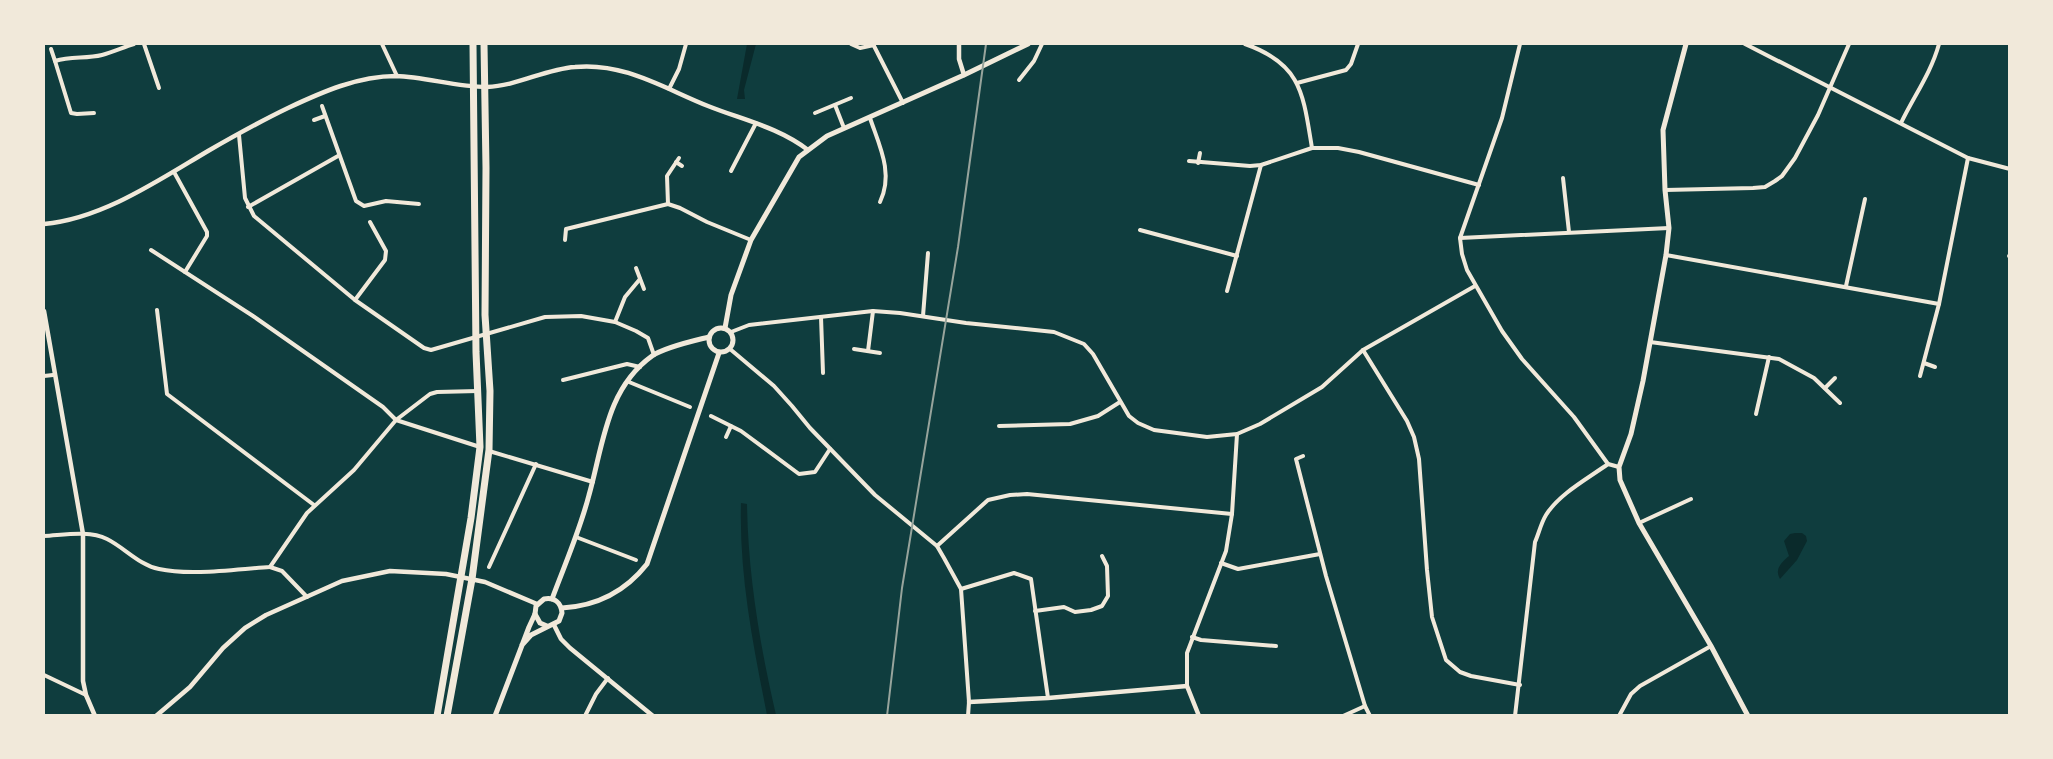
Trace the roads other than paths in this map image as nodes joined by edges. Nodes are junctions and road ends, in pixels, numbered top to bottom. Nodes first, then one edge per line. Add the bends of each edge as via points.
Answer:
1 (134, 44) edge
2 (144, 44) edge
3 (382, 44) edge
4 (473, 44) edge
5 (484, 44) edge
6 (686, 44) edge
7 (851, 44) edge
8 (873, 44) edge
9 (959, 44) edge
10 (1028, 44) edge
11 (1042, 44) edge
12 (1245, 44) edge
13 (1358, 44) edge
14 (1520, 44) edge
15 (1686, 44) edge
16 (1745, 44) edge
17 (1850, 44) edge
18 (1939, 44) edge
19 (51, 49) dead end
20 (55, 61) junction
21 (964, 75) junction
22 (397, 76) junction
23 (1019, 80) dead end
24 (1297, 83) junction
25 (474, 86) junction
26 (1830, 86) junction
27 (484, 87) junction
28 (159, 88) dead end
29 (669, 88) junction
30 (851, 98) dead end
31 (903, 103) junction
32 (835, 105) junction
33 (322, 106) dead end
34 (94, 112) dead end
35 (816, 113) dead end
36 (325, 116) junction
37 (870, 118) junction
38 (314, 120) dead end
39 (756, 123) junction
40 (1901, 123) junction
41 (844, 128) junction
42 (239, 135) junction
43 (1312, 148) junction
44 (808, 150) junction
45 (1200, 153) dead end
46 (338, 156) junction
47 (1968, 158) junction
48 (1188, 161) dead end
49 (1198, 163) junction
50 (1261, 165) junction
51 (682, 166) dead end
52 (2010, 170) edge
53 (731, 171) dead end
54 (174, 172) junction
55 (1563, 178) dead end
56 (1479, 185) junction
57 (1573, 185) dead end
58 (1564, 186) junction
59 (1665, 190) junction
60 (1865, 199) dead end
61 (880, 202) dead end
62 (419, 204) dead end
63 (668, 204) junction
64 (248, 207) junction
65 (370, 222) dead end
66 (44, 224) edge
67 (1669, 228) junction
68 (1140, 230) dead end
69 (1569, 232) junction
70 (1460, 238) junction
71 (565, 240) dead end
72 (751, 240) junction
73 (151, 250) dead end
74 (928, 253) dead end
75 (1666, 255) junction
76 (1237, 256) junction
77 (636, 268) dead end
78 (185, 272) junction
79 (640, 279) junction
80 (1475, 286) junction
81 (1846, 286) junction
82 (644, 289) dead end
83 (1227, 291) dead end
84 (355, 300) junction
85 (1939, 304) junction
86 (157, 310) dead end
87 (44, 311) edge
88 (873, 311) junction
89 (923, 316) junction
90 (821, 317) junction
91 (615, 322) junction
92 (725, 328) junction
93 (731, 332) junction
94 (488, 334) junction
95 (476, 336) junction
96 (709, 337) junction
97 (1650, 342) junction
98 (854, 349) dead end
99 (730, 350) junction
100 (1363, 350) junction
101 (868, 351) junction
102 (718, 353) junction
103 (880, 353) dead end
104 (654, 355) junction
105 (1769, 357) junction
106 (1924, 363) junction
107 (640, 367) junction
108 (1935, 367) dead end
109 (823, 373) dead end
110 (53, 375) junction
111 (44, 376) edge
112 (1920, 376) dead end
113 (1835, 378) dead end
114 (563, 380) dead end
115 (628, 382) junction
116 (1825, 388) junction
117 (479, 391) junction
118 (1120, 402) junction
119 (1840, 403) dead end
120 (690, 407) dead end
121 (1756, 414) dead end
122 (711, 416) dead end
123 (396, 420) junction
124 (731, 426) junction
125 (999, 426) dead end
126 (1237, 434) junction
127 (726, 437) dead end
128 (480, 447) junction
129 (830, 448) junction
130 (489, 450) junction
131 (1303, 456) dead end
132 (536, 464) junction
133 (1608, 464) junction
134 (1619, 467) junction
135 (593, 482) junction
136 (1690, 499) dead end
137 (315, 505) junction
138 (1232, 514) junction
139 (1639, 522) junction
140 (83, 534) junction
141 (44, 536) edge
142 (575, 536) junction
143 (937, 546) junction
144 (1320, 554) junction
145 (1102, 556) dead end
146 (636, 560) dead end
147 (1221, 563) junction
148 (270, 567) junction
149 (489, 567) dead end
150 (460, 577) junction
151 (472, 579) junction
152 (961, 589) junction
153 (307, 597) junction
154 (552, 598) junction
155 (537, 604) junction
156 (562, 608) junction
157 (1035, 611) junction
158 (535, 614) junction
159 (554, 625) junction
160 (547, 626) junction
161 (1192, 637) junction
162 (522, 645) junction
163 (1276, 646) dead end
164 (1711, 646) junction
165 (44, 675) edge
166 (608, 678) junction
167 (1520, 685) junction
168 (1188, 686) junction
169 (86, 695) junction
170 (1048, 698) junction
171 (969, 702) junction
172 (1365, 706) junction
173 (95, 716) edge
174 (156, 716) edge
175 (437, 716) edge
176 (447, 716) edge
177 (495, 716) edge
178 (585, 716) edge
179 (653, 716) edge
180 (968, 716) edge
181 (1199, 716) edge
182 (1343, 716) edge
183 (1370, 716) edge
184 (1515, 716) edge
185 (1619, 716) edge
186 (1748, 716) edge

1 - 20 street via 103,55 70,56
2 - 28 street
3 - 22 street
4 - 25 highway
5 - 27 highway
6 - 29 street
7 - 8 street via 860,48
8 - 31 street
9 - 21 street
10 - 21 main road
11 - 23 street
12 - 24 street via 1280,60
13 - 24 street via 1346,70
14 - 56 street via 1502,118
15 - 59 main road via 1663,130
16 - 26 street
17 - 26 street
18 - 40 street via 1930,71
19 - 20 street
20 - 34 street via 71,112
21 - 31 main road
22 - 25 street
22 - 42 street via 343,84
24 - 43 street
25 - 27 street
25 - 95 highway
26 - 40 street
26 - 59 street via 1796,158 1775,181 1753,188
27 - 29 street via 589,66 630,73
27 - 94 highway
29 - 39 street
30 - 32 street
31 - 37 main road
32 - 35 street
32 - 41 street
33 - 36 street
36 - 38 street
36 - 46 street
37 - 41 main road
37 - 61 street via 885,163 884,195
39 - 44 street via 794,139
39 - 53 street
40 - 47 street
41 - 44 main road
42 - 54 street
42 - 64 street
43 - 50 street
43 - 56 street via 1359,152
44 - 72 main road via 784,181
45 - 49 street
46 - 62 street via 353,197 360,204
46 - 64 street
47 - 52 street
47 - 85 street
48 - 49 street
49 - 50 street
50 - 76 street
51 - 63 street via 678,160 667,176
54 - 66 street via 75,219
54 - 78 street via 207,232
55 - 58 street
56 - 70 street
57 - 58 street
58 - 69 street
59 - 67 main road
60 - 81 street
63 - 71 street via 566,229
63 - 72 street
64 - 84 street
65 - 84 street via 386,251 385,260
67 - 69 street
67 - 75 main road
68 - 76 street
69 - 70 street
70 - 80 street
72 - 92 main road via 731,295
73 - 78 street
74 - 89 street
75 - 81 street
75 - 97 main road
76 - 83 street
77 - 79 street
78 - 123 street via 383,407
79 - 82 street
79 - 91 street via 625,297
80 - 100 street
80 - 133 street via 1522,359 1574,417
81 - 85 street
84 - 95 street via 424,348 431,350
85 - 106 street
86 - 137 street via 167,394
87 - 110 street
88 - 89 street
88 - 90 street
88 - 101 street
89 - 118 street via 1054,332 1084,344
90 - 93 street via 749,325
90 - 109 street
91 - 94 street via 580,316 545,317
91 - 104 street via 648,338
92 - 93 main road
92 - 96 main road via 717,328
93 - 99 main road via 734,342
94 - 95 street
94 - 130 highway
95 - 117 highway
96 - 102 main road via 710,346
96 - 104 main road
97 - 105 street
97 - 134 main road via 1631,434
98 - 101 street
99 - 102 main road
99 - 129 street via 774,386
100 - 126 street via 1322,387
100 - 167 street via 1414,437 1432,617 1446,660 1471,676
101 - 103 street
102 - 156 main road via 647,564 636,578 605,599
104 - 107 main road
105 - 116 street via 1789,363
105 - 121 street
106 - 108 street
106 - 112 street
107 - 114 street via 627,364
107 - 115 main road
110 - 111 street
110 - 140 street
113 - 116 street
115 - 120 street
115 - 135 main road via 609,415
116 - 119 street
117 - 123 street via 430,394
117 - 128 highway
118 - 125 street via 1098,416 1070,424
118 - 126 street via 1129,417 1154,430 1207,437
122 - 124 street
123 - 128 street
123 - 137 street via 354,470
124 - 127 street
124 - 129 street via 799,474 815,472
126 - 138 street
128 - 150 highway
129 - 143 street via 888,507
130 - 132 street
130 - 151 highway
131 - 144 street via 1296,459
132 - 135 street
132 - 149 street
133 - 134 street
133 - 167 street via 1561,499 1545,518 1535,542
134 - 139 main road via 1620,480
135 - 142 main road
136 - 139 street
137 - 148 street
138 - 143 street via 1010,495 988,500
138 - 147 street
139 - 164 main road
140 - 141 street
140 - 148 street via 108,540 160,570
140 - 169 street via 82,650
142 - 146 street
142 - 154 main road
143 - 152 street
144 - 147 street via 1238,569
144 - 172 street
145 - 157 street via 1107,566 1108,596 1102,606 1075,612 1064,607
147 - 161 street
148 - 153 street via 282,571
150 - 151 street
150 - 153 street via 390,571 342,581
150 - 175 highway
151 - 155 street
151 - 176 highway
152 - 157 street via 1014,573 1031,579
152 - 171 street
153 - 174 street via 245,628 190,687
154 - 155 main road
154 - 156 main road
155 - 158 main road
156 - 159 main road via 561,618
157 - 170 street
158 - 160 main road
158 - 162 main road
159 - 160 main road
159 - 166 street via 570,648
160 - 162 main road
161 - 163 street
161 - 168 street via 1186,666
162 - 177 main road
164 - 185 street via 1640,686
164 - 186 main road
165 - 169 street
166 - 178 street
166 - 179 street
167 - 184 street
168 - 170 street
168 - 181 street
169 - 173 street
170 - 171 street
171 - 180 street
172 - 182 street
172 - 183 street

